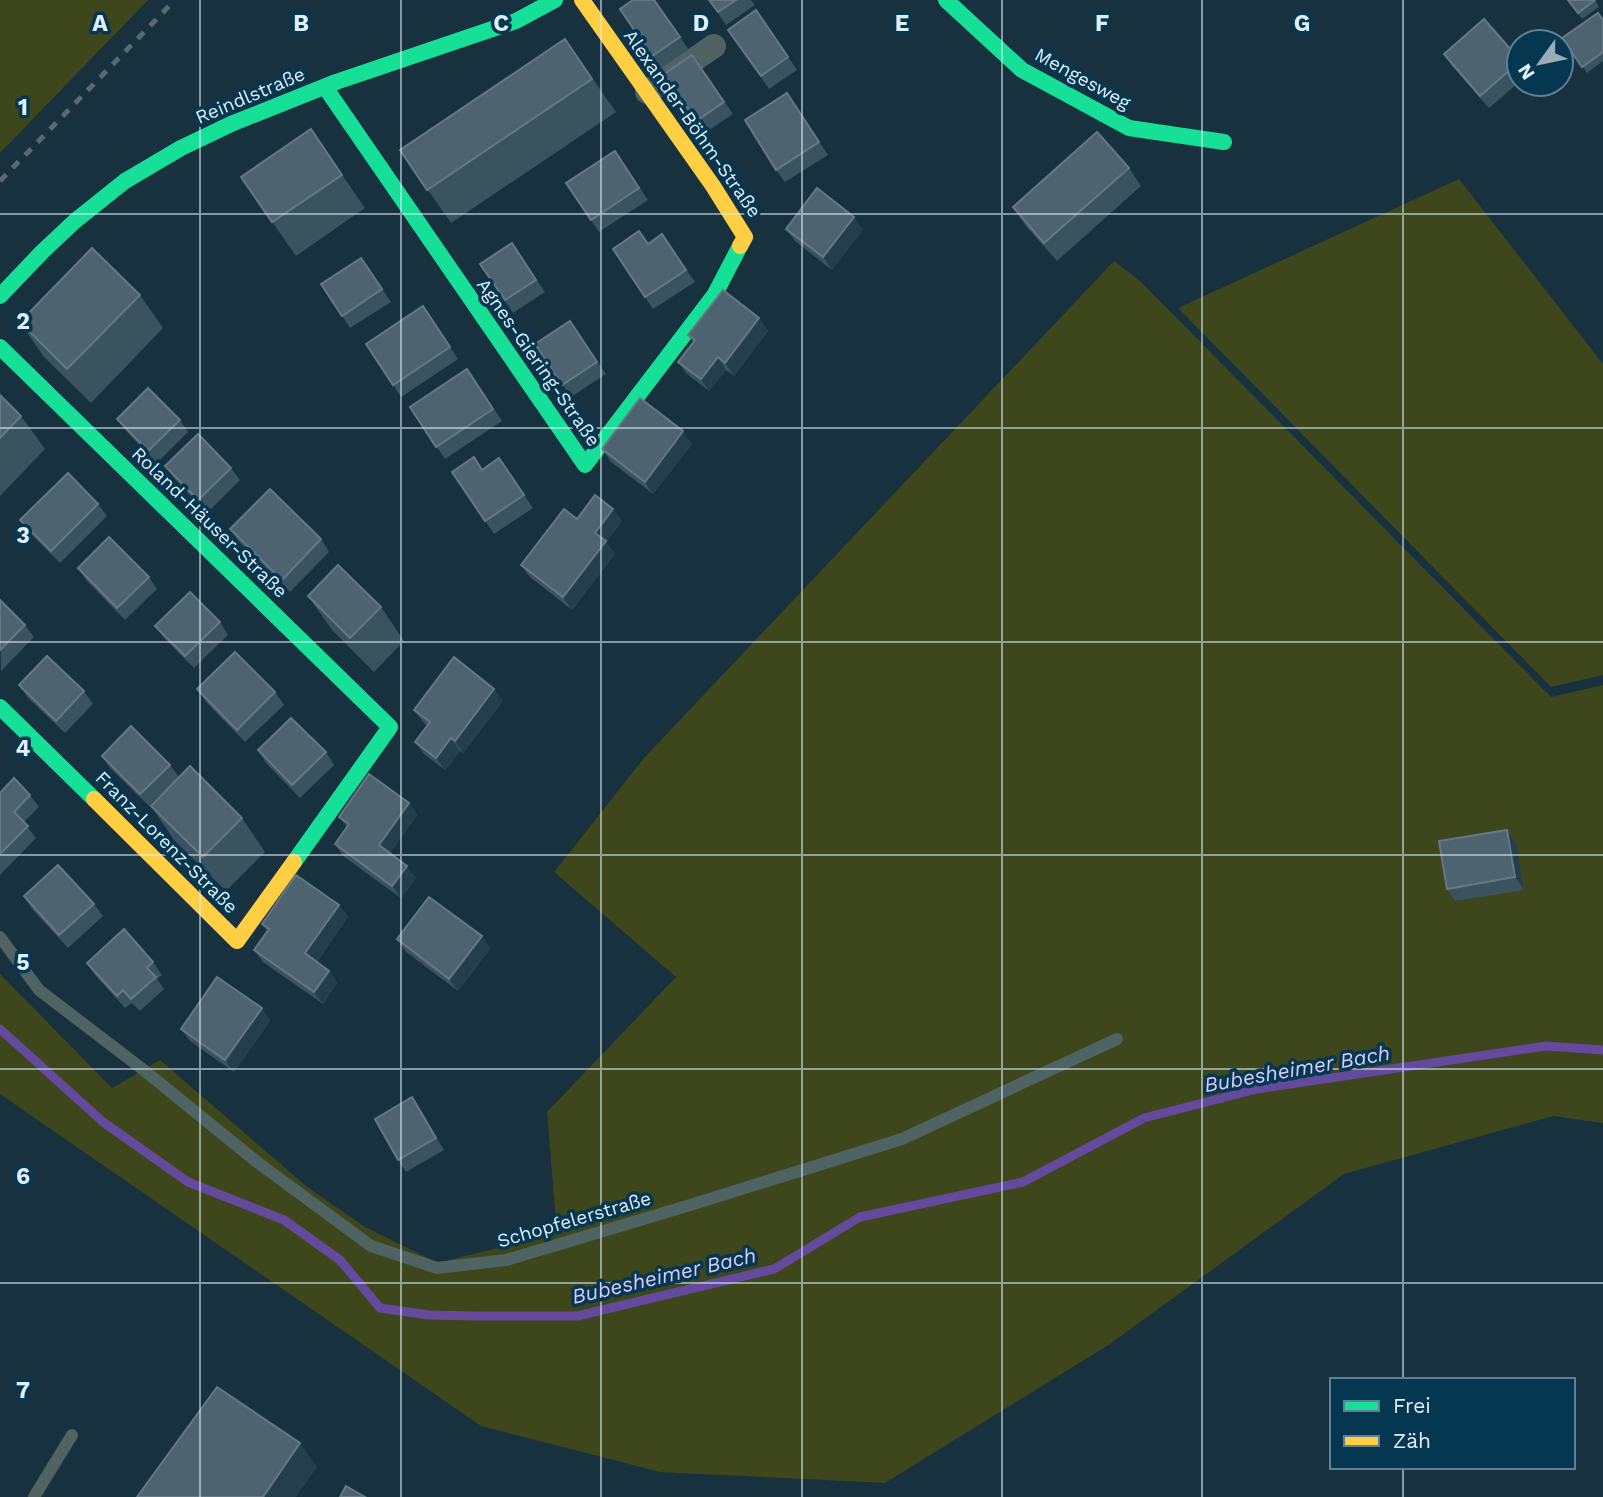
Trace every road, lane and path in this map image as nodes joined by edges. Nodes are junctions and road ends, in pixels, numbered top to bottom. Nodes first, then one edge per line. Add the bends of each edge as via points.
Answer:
1 (555, 0) edge
2 (582, 0) edge
3 (946, 0) edge
4 (714, 46) dead end
5 (325, 87) junction
6 (647, 92) junction
7 (1224, 142) dead end
8 (745, 237) joint
9 (0, 296) edge
10 (0, 347) edge
11 (0, 707) edge
12 (390, 727) joint
13 (0, 937) edge
14 (1117, 1039) dead end
15 (72, 1435) dead end
16 (34, 1497) edge

1 - 5 street, Reindlstraße via 516,21
2 - 6 street, Alexander-Böhm-Straße
3 - 7 street, Mengesweg via 1022,70 1129,128
4 - 6 street
5 - 8 street, Agnes-Giering-Straße via 585,465 715,294
5 - 9 street, Reindlstraße via 231,124 125,181 75,221
6 - 8 street, Alexander-Böhm-Straße
10 - 12 street, Roland-Häuser-Straße
11 - 12 street, Franz-Lorenz-Straße via 237,941
13 - 14 lane, Schopfelerstraße via 39,990 257,1162 371,1246 437,1268 506,1260 902,1139
15 - 16 lane

